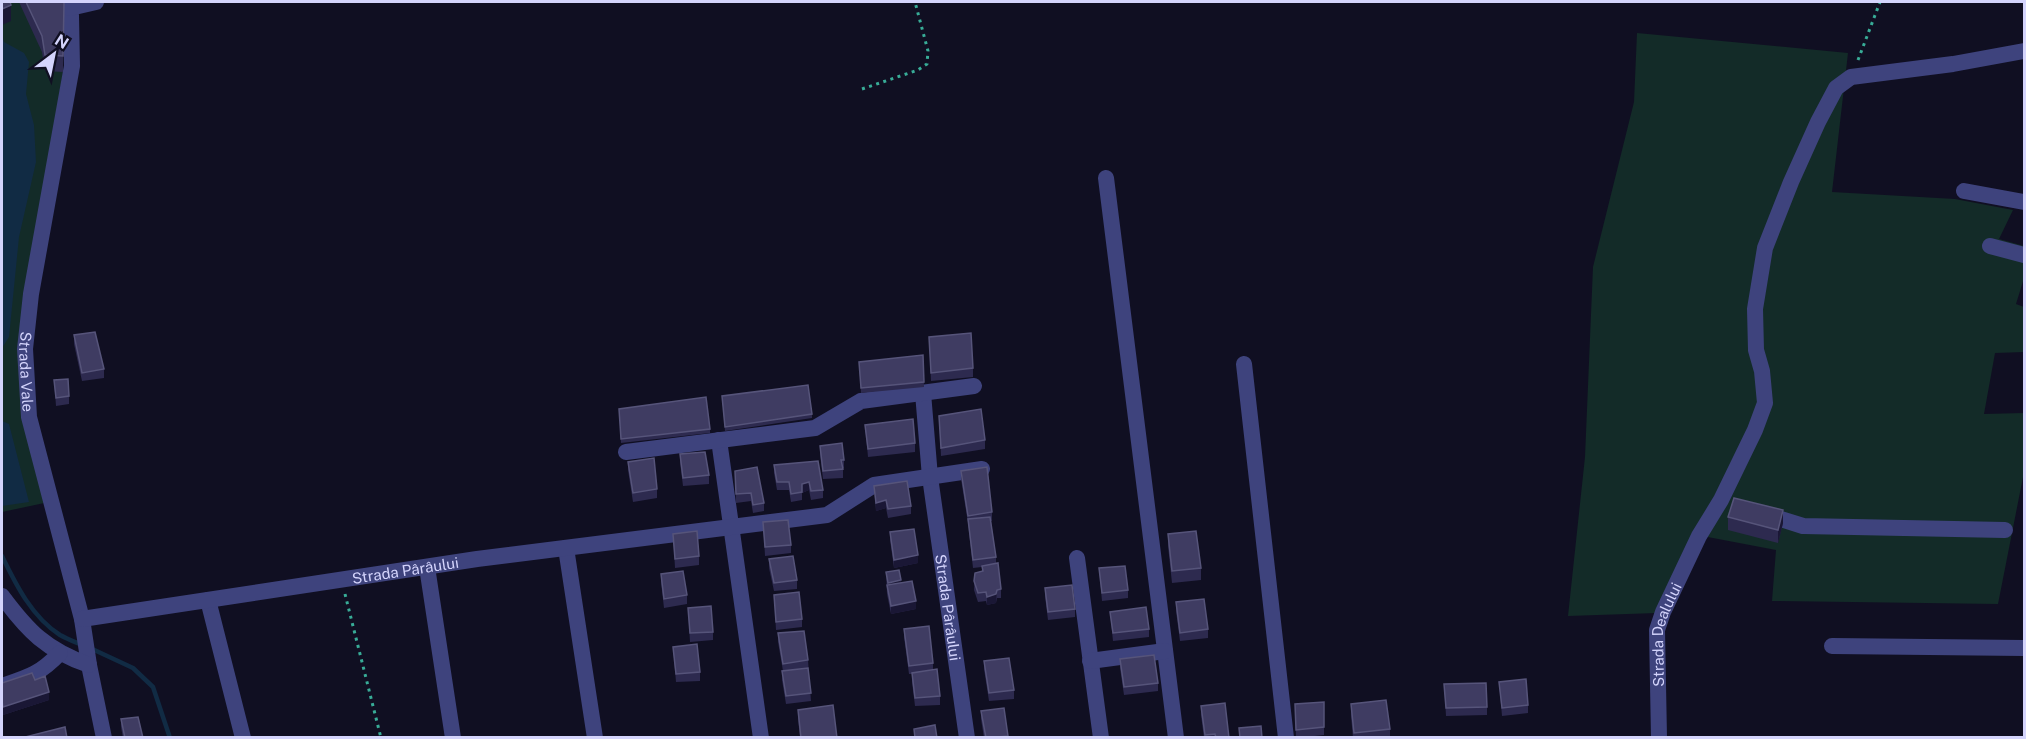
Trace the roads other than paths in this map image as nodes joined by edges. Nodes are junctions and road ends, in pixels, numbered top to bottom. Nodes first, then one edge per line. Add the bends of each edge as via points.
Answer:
1 (96, 2) edge
2 (70, 5) edge
3 (2025, 51) edge
4 (1106, 178) dead end
5 (1964, 191) dead end
6 (2025, 202) edge
7 (1990, 246) dead end
8 (2025, 255) edge
9 (1244, 364) dead end
10 (974, 386) dead end
11 (922, 393) junction
12 (719, 440) junction
13 (626, 452) dead end
14 (983, 469) edge
15 (930, 477) junction
16 (1721, 500) junction
17 (730, 528) junction
18 (2005, 530) dead end
19 (566, 548) junction
20 (1077, 558) dead end
21 (427, 567) junction
22 (2, 596) edge
23 (208, 600) junction
24 (82, 619) junction
25 (1832, 646) dead end
26 (2025, 648) edge
27 (1165, 651) junction
28 (60, 653) junction
29 (88, 660) junction
30 (1090, 661) junction
31 (2, 686) edge
32 (104, 738) edge
33 (243, 738) edge
34 (453, 738) edge
35 (595, 738) edge
36 (761, 738) edge
37 (967, 738) edge
38 (1101, 738) edge
39 (1176, 738) edge
40 (1286, 738) edge
41 (1659, 738) edge

1 - 2 street
2 - 24 street, Strada Vale via 72,66 31,294 25,349 29,417
3 - 16 street, Strada Dealului via 1851,77 1836,88 1765,248 1755,309 1756,350 1765,403
4 - 27 street
5 - 6 street
7 - 8 street
9 - 40 street
10 - 11 street
11 - 12 street via 861,401 815,428
11 - 15 street, Strada Pârâului
12 - 13 street
12 - 17 street
14 - 15 street, Strada Pârâului
15 - 17 street, Strada Pârâului via 874,485 827,515
15 - 37 street, Strada Pârâului
16 - 18 street via 1803,526
16 - 41 street, Strada Dealului via 1699,536 1658,630
17 - 19 street, Strada Pârâului
17 - 36 street
19 - 21 street, Strada Pârâului
19 - 35 street
20 - 30 street
21 - 23 street, Strada Pârâului
21 - 34 street
22 - 28 street via 40,641
23 - 24 street, Strada Pârâului
23 - 33 street
24 - 29 street, Strada Vale
25 - 26 street
27 - 30 street
27 - 39 street
28 - 29 street via 71,659
28 - 31 street via 44,669
29 - 32 street, Strada Vale
30 - 38 street

